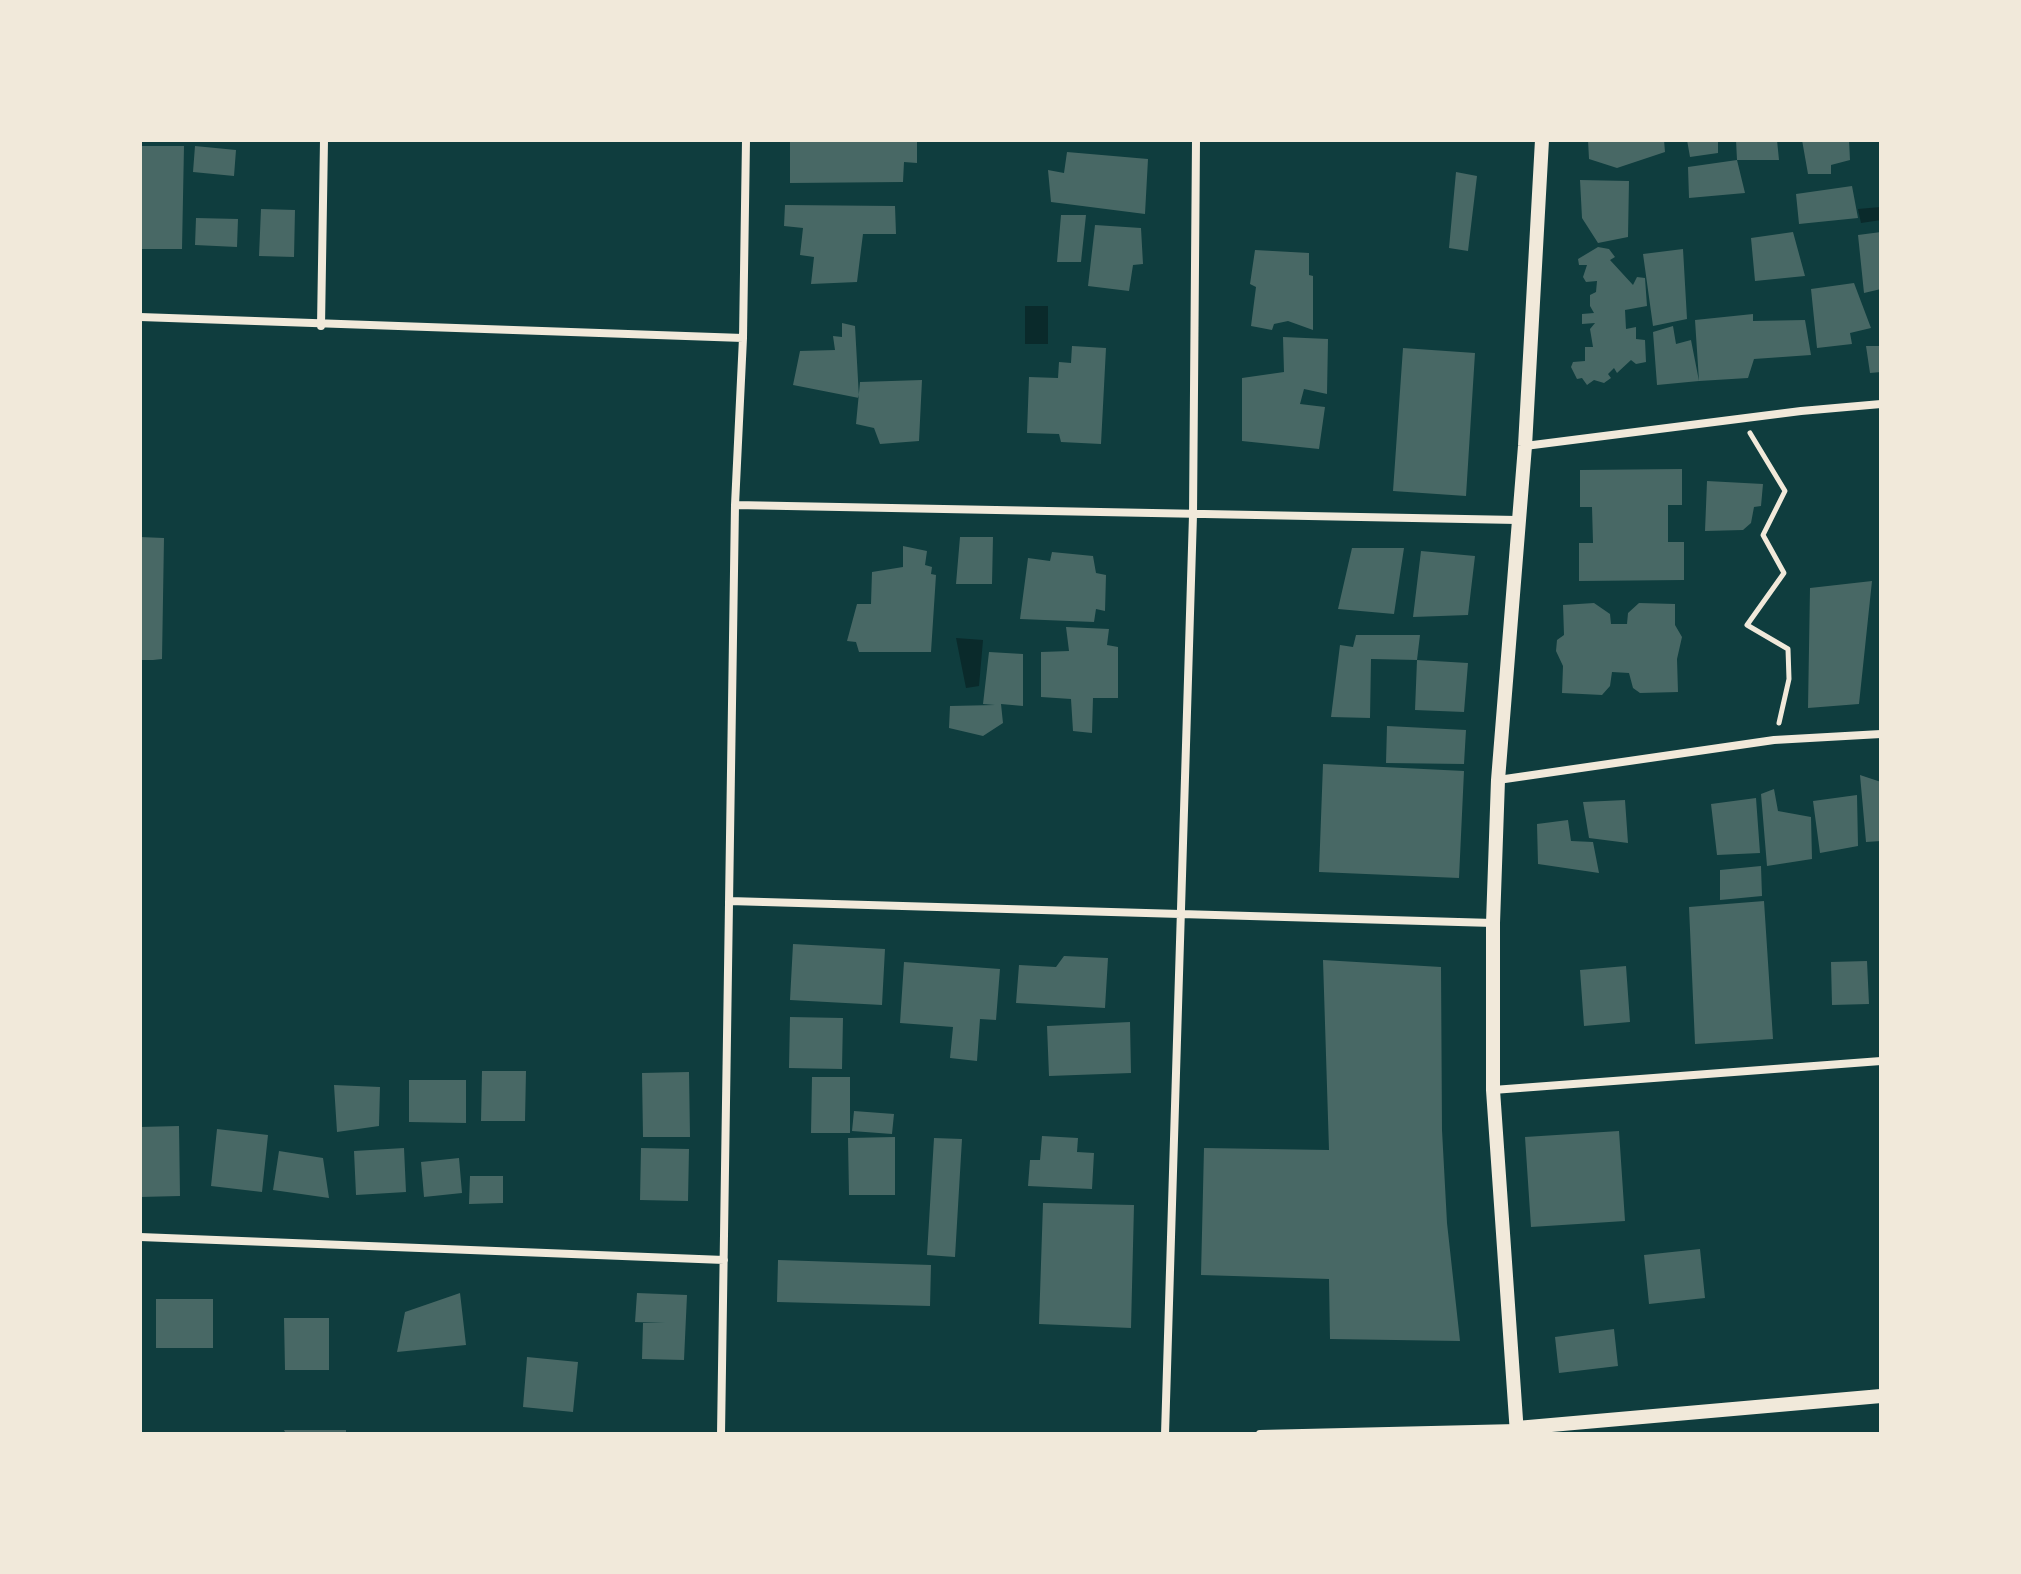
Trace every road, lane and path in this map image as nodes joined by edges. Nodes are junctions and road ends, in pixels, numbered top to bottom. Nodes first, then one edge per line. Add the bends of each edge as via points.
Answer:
1 (324, 140) edge
2 (746, 140) edge
3 (1196, 140) edge
4 (1542, 140) edge
5 (140, 317) edge
6 (321, 326) junction
7 (743, 338) junction
8 (1881, 404) edge
9 (1741, 418) junction
10 (1525, 446) junction
11 (735, 505) junction
12 (1193, 515) junction
13 (1517, 520) junction
14 (1881, 734) edge
15 (1774, 740) junction
16 (1498, 780) junction
17 (729, 901) junction
18 (1182, 913) junction
19 (1493, 923) junction
20 (1881, 1061) edge
21 (1493, 1090) junction
22 (140, 1237) edge
23 (724, 1260) junction
24 (1881, 1396) edge
25 (1517, 1431) edge
26 (721, 1434) edge
27 (1165, 1434) edge
28 (1260, 1434) edge

1 - 6 street
2 - 7 street
3 - 12 street
4 - 10 street
5 - 6 street
6 - 7 street
7 - 11 street
8 - 9 street
9 - 10 street
9 - 15 path via 1785,491 1763,535 1784,573 1747,625 1788,649 1789,679
10 - 13 street
11 - 12 street
11 - 17 street
12 - 13 street
12 - 18 street
13 - 16 street
14 - 15 street
15 - 16 street
16 - 19 street
17 - 18 street
17 - 23 street
18 - 19 street
18 - 27 street
19 - 21 street
20 - 21 street
21 - 25 street
22 - 23 street
23 - 26 street
24 - 25 street
25 - 28 street

